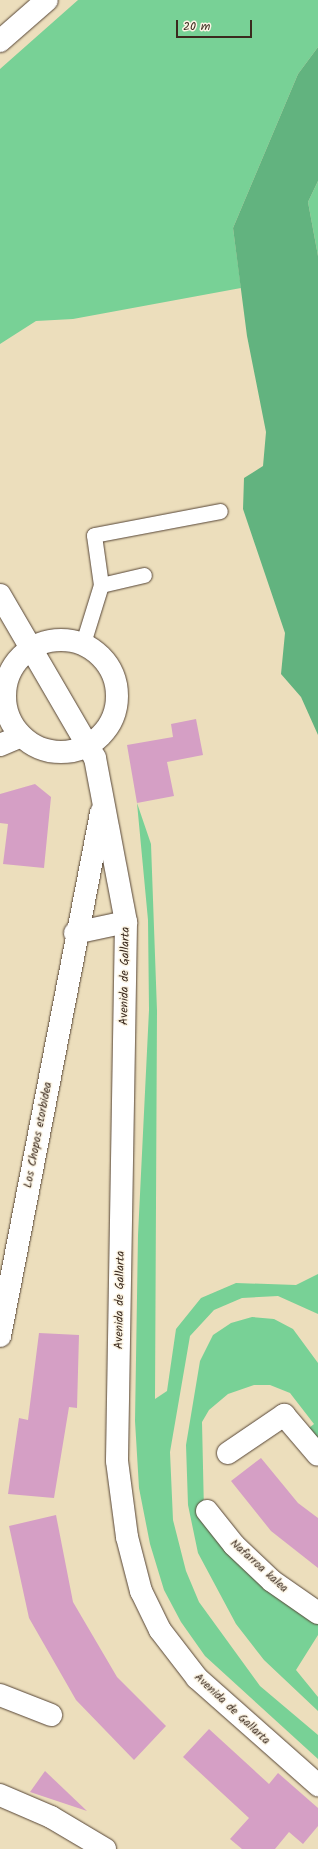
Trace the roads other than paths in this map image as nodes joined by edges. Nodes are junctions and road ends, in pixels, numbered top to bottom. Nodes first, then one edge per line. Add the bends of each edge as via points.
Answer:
1 (47, 0) edge
2 (0, 42) edge
3 (220, 511) dead end
4 (144, 575) dead end
5 (101, 585) junction
6 (0, 595) edge
7 (83, 643) junction
8 (30, 648) junction
9 (2, 690) edge
10 (21, 736) junction
11 (0, 745) edge
12 (88, 746) junction
13 (103, 803) junction
14 (126, 922) junction
15 (75, 933) junction
16 (0, 1336) edge
17 (228, 1453) dead end
18 (318, 1455) edge
19 (207, 1511) dead end
20 (318, 1613) edge
21 (0, 1695) edge
22 (51, 1715) dead end
23 (318, 1785) edge
24 (0, 1795) edge
25 (104, 1849) edge

1 - 2 street
3 - 5 lane via 94,535
4 - 5 lane
5 - 7 lane
6 - 8 street, Avenida de Gallarta
7 - 8 street via 52,640
7 - 12 street via 110,667 117,702 112,720 102,735
8 - 9 street via 9,673
8 - 12 street, Avenida de Gallarta
9 - 10 street via 11,722
10 - 11 street
10 - 12 street via 53,752
12 - 13 street, Avenida de Gallarta via 98,768
13 - 14 street, Avenida de Gallarta
13 - 15 street, Los Chopos etorbidea
14 - 15 street
14 - 23 street, Avenida de Gallarta via 117,1461 127,1537 141,1591 160,1630 197,1678
15 - 16 street, Los Chopos etorbidea
17 - 18 street via 284,1415
19 - 20 street, Nafarroa kalea via 234,1545 272,1581
21 - 22 street
24 - 25 street via 51,1817

